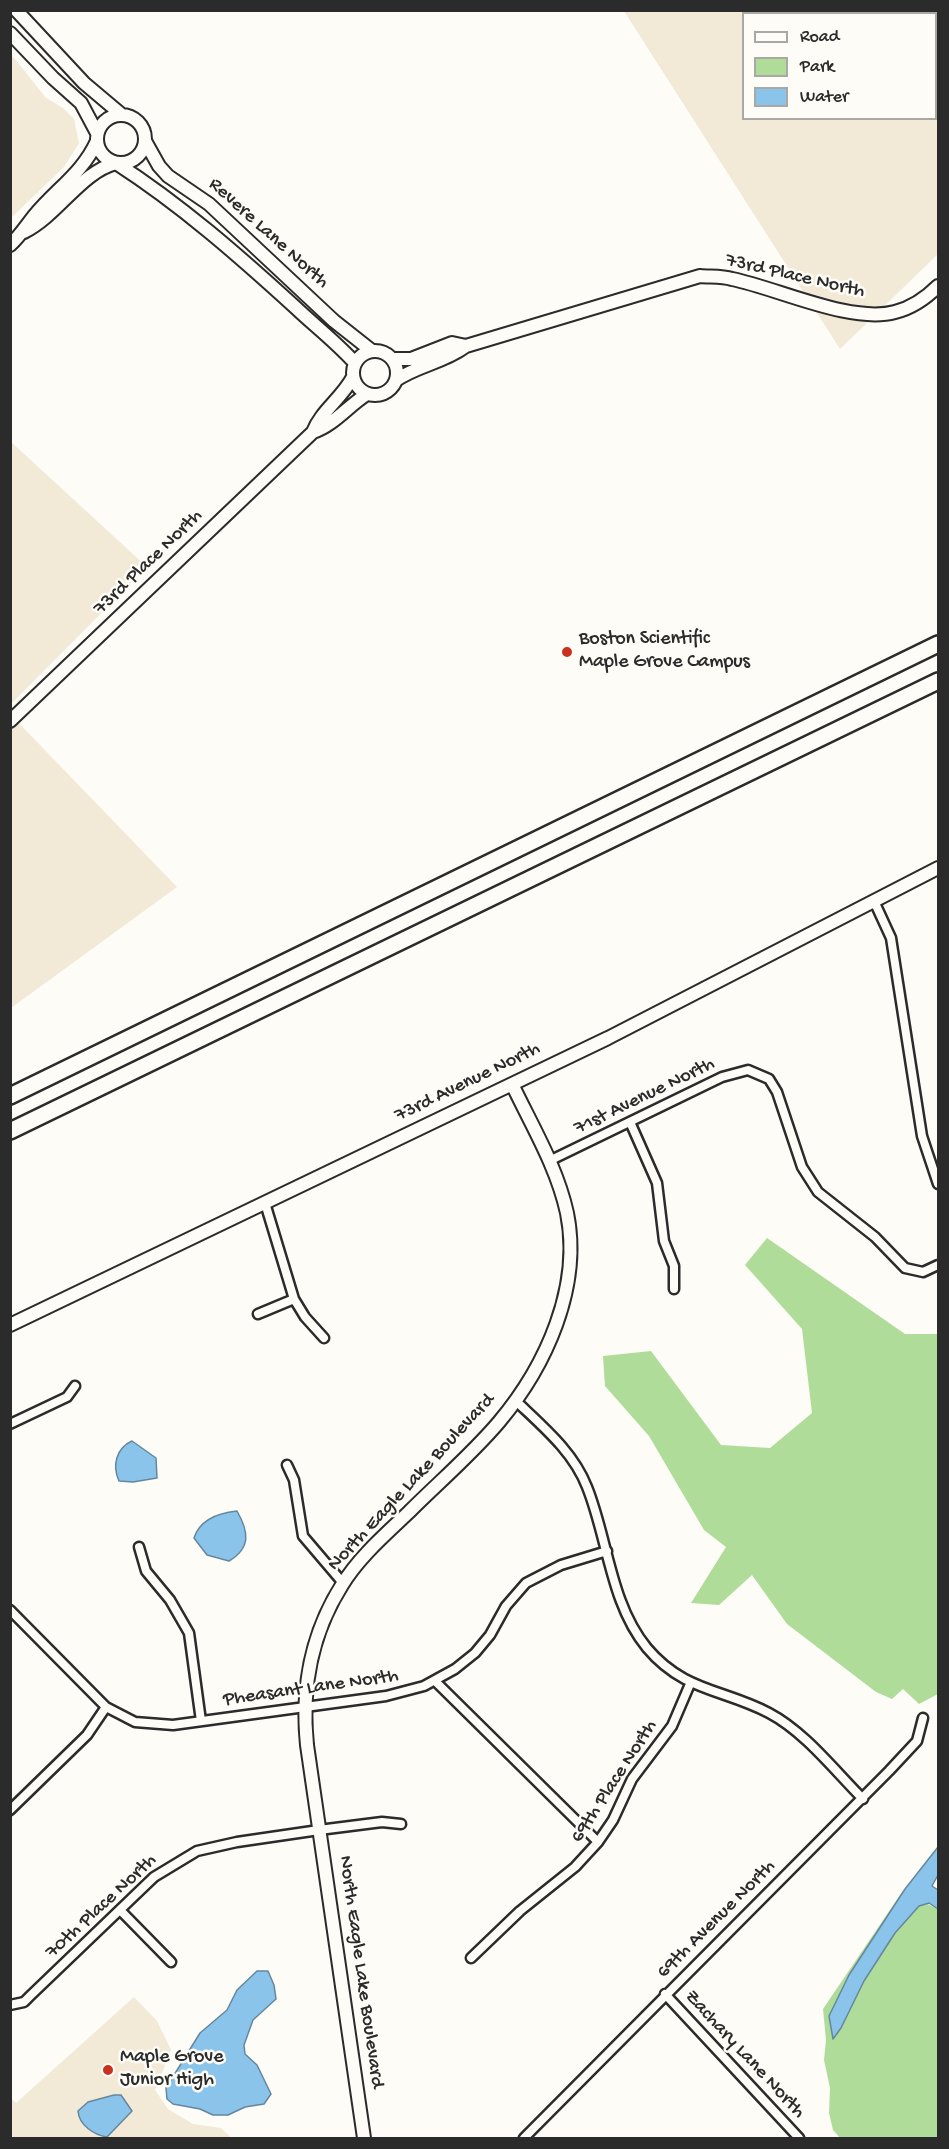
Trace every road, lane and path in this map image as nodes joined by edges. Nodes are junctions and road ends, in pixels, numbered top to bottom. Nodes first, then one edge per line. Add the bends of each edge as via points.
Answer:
1 (16, 10) edge
2 (10, 33) edge
3 (122, 115) junction
4 (97, 137) junction
5 (145, 141) junction
6 (116, 163) junction
7 (24, 232) junction
8 (10, 245) edge
9 (939, 286) edge
10 (465, 346) junction
11 (372, 351) junction
12 (392, 359) junction
13 (355, 363) junction
14 (353, 377) junction
15 (396, 380) junction
16 (367, 394) junction
17 (313, 432) junction
18 (939, 644) edge
19 (939, 681) edge
20 (10, 721) edge
21 (939, 868) edge
22 (874, 901) junction
23 (512, 1084) junction
24 (10, 1096) edge
25 (630, 1122) junction
26 (10, 1131) edge
27 (549, 1161) junction
28 (939, 1184) edge
29 (264, 1203) junction
30 (939, 1265) edge
31 (674, 1289) dead end
32 (294, 1299) junction
33 (258, 1314) dead end
34 (10, 1325) edge
35 (324, 1338) dead end
36 (75, 1386) dead end
37 (515, 1400) junction
38 (10, 1424) edge
39 (286, 1465) dead end
40 (139, 1547) dead end
41 (607, 1551) junction
42 (343, 1583) junction
43 (10, 1610) edge
44 (435, 1681) junction
45 (690, 1684) junction
46 (106, 1707) junction
47 (303, 1708) junction
48 (923, 1718) dead end
49 (201, 1721) junction
50 (863, 1799) junction
51 (10, 1810) edge
52 (401, 1824) dead end
53 (319, 1830) junction
54 (598, 1842) junction
55 (120, 1910) junction
56 (471, 1958) dead end
57 (171, 1962) dead end
58 (665, 1994) junction
59 (10, 2005) edge
60 (364, 2139) edge
61 (524, 2139) edge
62 (799, 2139) edge

1 - 3 street via 84,83
2 - 4 street via 81,103
3 - 4 street via 106,120
3 - 5 street via 141,125
4 - 6 street via 103,155
4 - 7 street via 82,167 33,217
5 - 6 street via 139,155
5 - 11 street, Revere Lane North via 168,176 209,204 334,321
6 - 7 street via 94,172 40,224
6 - 13 street, Revere Lane North via 185,211 240,257 335,340
7 - 8 street
9 - 10 street, 73rd Place North via 929,296 895,312 868,315 730,278 699,276
10 - 12 street, 73rd Place North via 452,344 411,359
10 - 15 street, 73rd Place North
11 - 12 street
11 - 13 street
12 - 15 street
13 - 14 street
14 - 16 street via 355,385
14 - 17 street, 73rd Place North via 345,392 318,420
15 - 16 street via 388,392
16 - 17 street, 73rd Place North via 326,428
17 - 20 street, 73rd Place North
18 - 24 highway
19 - 26 highway
21 - 22 street, 73rd Avenue North
22 - 23 street, 73rd Avenue North
22 - 28 street via 891,938 922,1136
23 - 27 street, North Eagle Lake Boulevard
23 - 29 street, 73rd Avenue North
25 - 27 street, 71st Avenue North
25 - 30 street, 71st Avenue North via 722,1077 741,1071 756,1072 774,1085 802,1167 818,1192 868,1230 905,1268 923,1272
25 - 31 street via 657,1183 664,1241 674,1266
27 - 37 street, North Eagle Lake Boulevard via 567,1215 569,1270 556,1325
29 - 32 street
29 - 34 street, 73rd Avenue North
32 - 33 street
32 - 35 street
36 - 38 street via 67,1397
37 - 41 street via 555,1439 579,1470
37 - 42 street, North Eagle Lake Boulevard via 482,1440 374,1546
39 - 42 street via 294,1480 303,1536
40 - 49 street via 146,1571 170,1600 189,1633
41 - 44 street, Pheasant Lane North via 561,1564 526,1583 476,1653
41 - 45 street via 634,1629 656,1657
42 - 47 street, North Eagle Lake Boulevard via 313,1647
43 - 46 street, Pheasant Lane North
44 - 47 street, Pheasant Lane North via 398,1694
44 - 54 street
45 - 50 street via 785,1722
45 - 54 street, 69th Place North via 672,1726 632,1779
46 - 49 street, Pheasant Lane North via 135,1722 154,1726
46 - 51 street via 87,1735
47 - 49 street, Pheasant Lane North
47 - 53 street, North Eagle Lake Boulevard
48 - 50 street, 69th Avenue North via 917,1741
50 - 58 street, 69th Avenue North
52 - 53 street, 70th Place North via 382,1822
53 - 55 street, 70th Place North via 197,1851 162,1871
53 - 60 street, North Eagle Lake Boulevard
54 - 56 street, 69th Place North
55 - 57 street
55 - 59 street, 70th Place North via 24,2002
58 - 61 street, 69th Avenue North
58 - 62 street, Zachary Lane North

